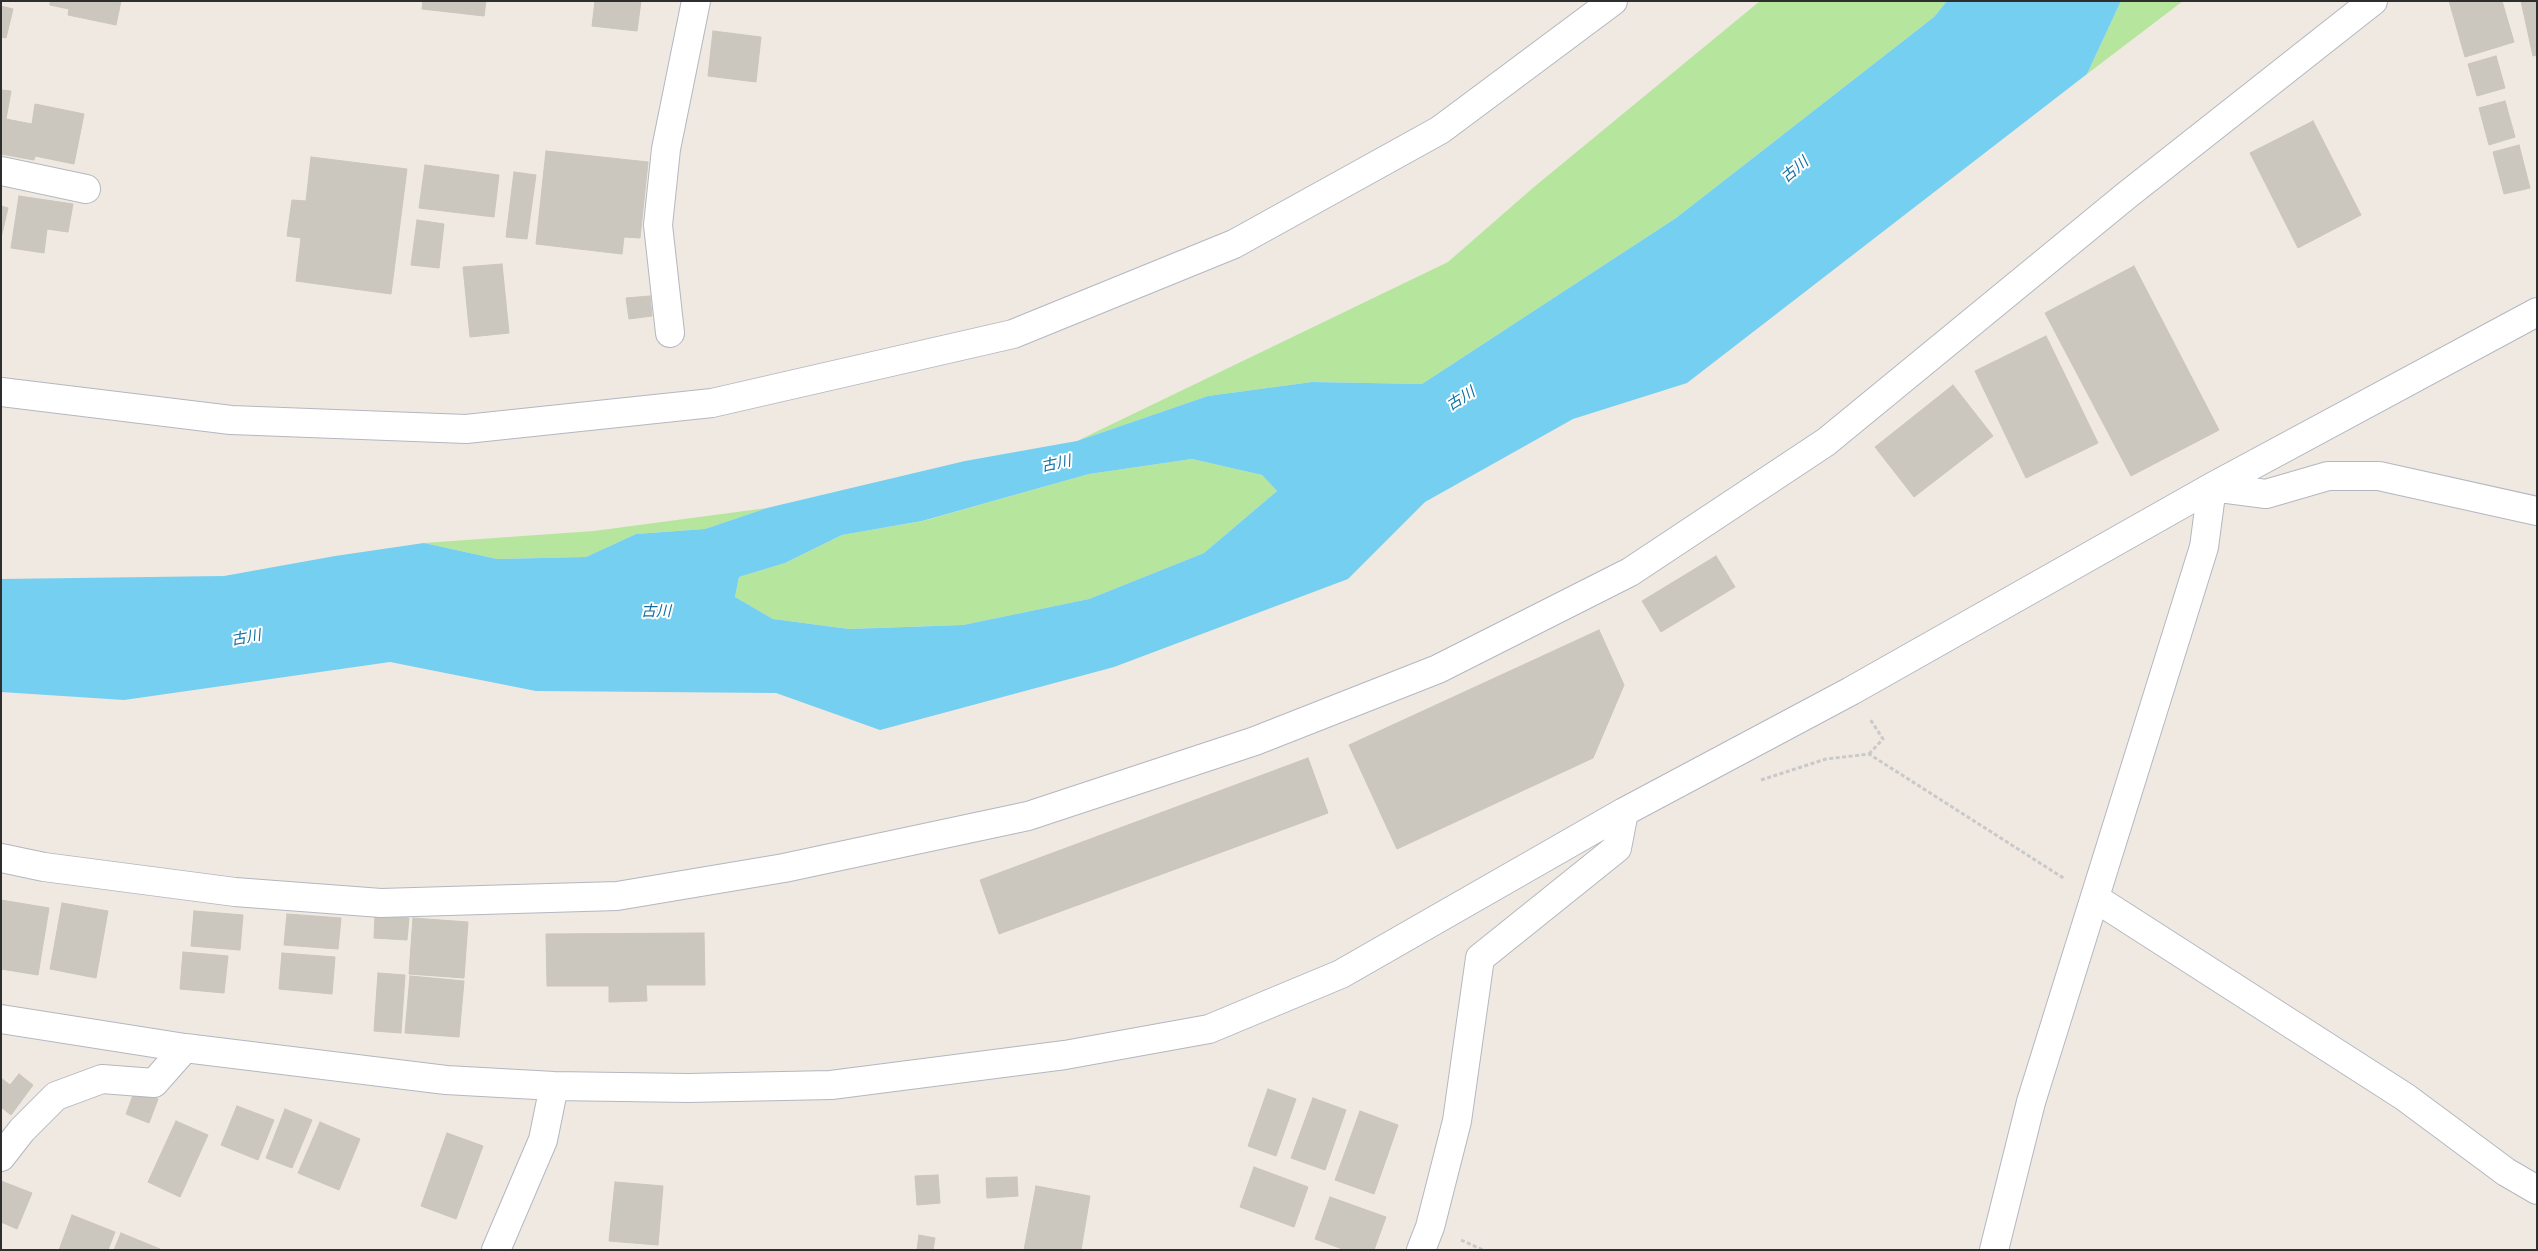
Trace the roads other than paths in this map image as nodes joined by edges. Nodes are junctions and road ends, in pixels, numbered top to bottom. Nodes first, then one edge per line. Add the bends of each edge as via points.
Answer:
1 (696, 1) edge
2 (1613, 1) edge
3 (2374, 1) edge
4 (1, 171) edge
5 (86, 189) dead end
6 (2537, 312) edge
7 (670, 333) dead end
8 (1, 392) edge
9 (2212, 487) junction
10 (2537, 511) edge
11 (1624, 812) junction
12 (1, 858) edge
13 (2095, 898) junction
14 (1, 1019) edge
15 (185, 1048) junction
16 (554, 1086) junction
17 (1, 1157) edge
18 (2537, 1190) edge
19 (496, 1250) edge
20 (1421, 1250) edge
21 (1994, 1250) edge

1 - 7 street via 666,149 658,225
2 - 8 street via 1431,135 1234,244 1013,334 712,404 466,429 231,420
3 - 12 street via 2127,195 1826,442 1630,572 1438,669 1255,741 1028,816 784,868 617,896 381,903 235,892 44,867
4 - 5 street
6 - 9 street
9 - 10 street via 2266,494 2328,476 2379,476
9 - 11 street via 1860,686
9 - 13 street via 2204,547
11 - 16 street via 1342,974 1209,1029 1065,1055 830,1085
11 - 20 street via 1617,848 1480,958 1456,1122 1430,1227
13 - 18 street via 2405,1097 2506,1172
13 - 21 street via 2031,1102
14 - 15 street
15 - 16 street via 446,1080
15 - 17 street via 154,1083 102,1079 56,1096
16 - 19 street via 543,1140

